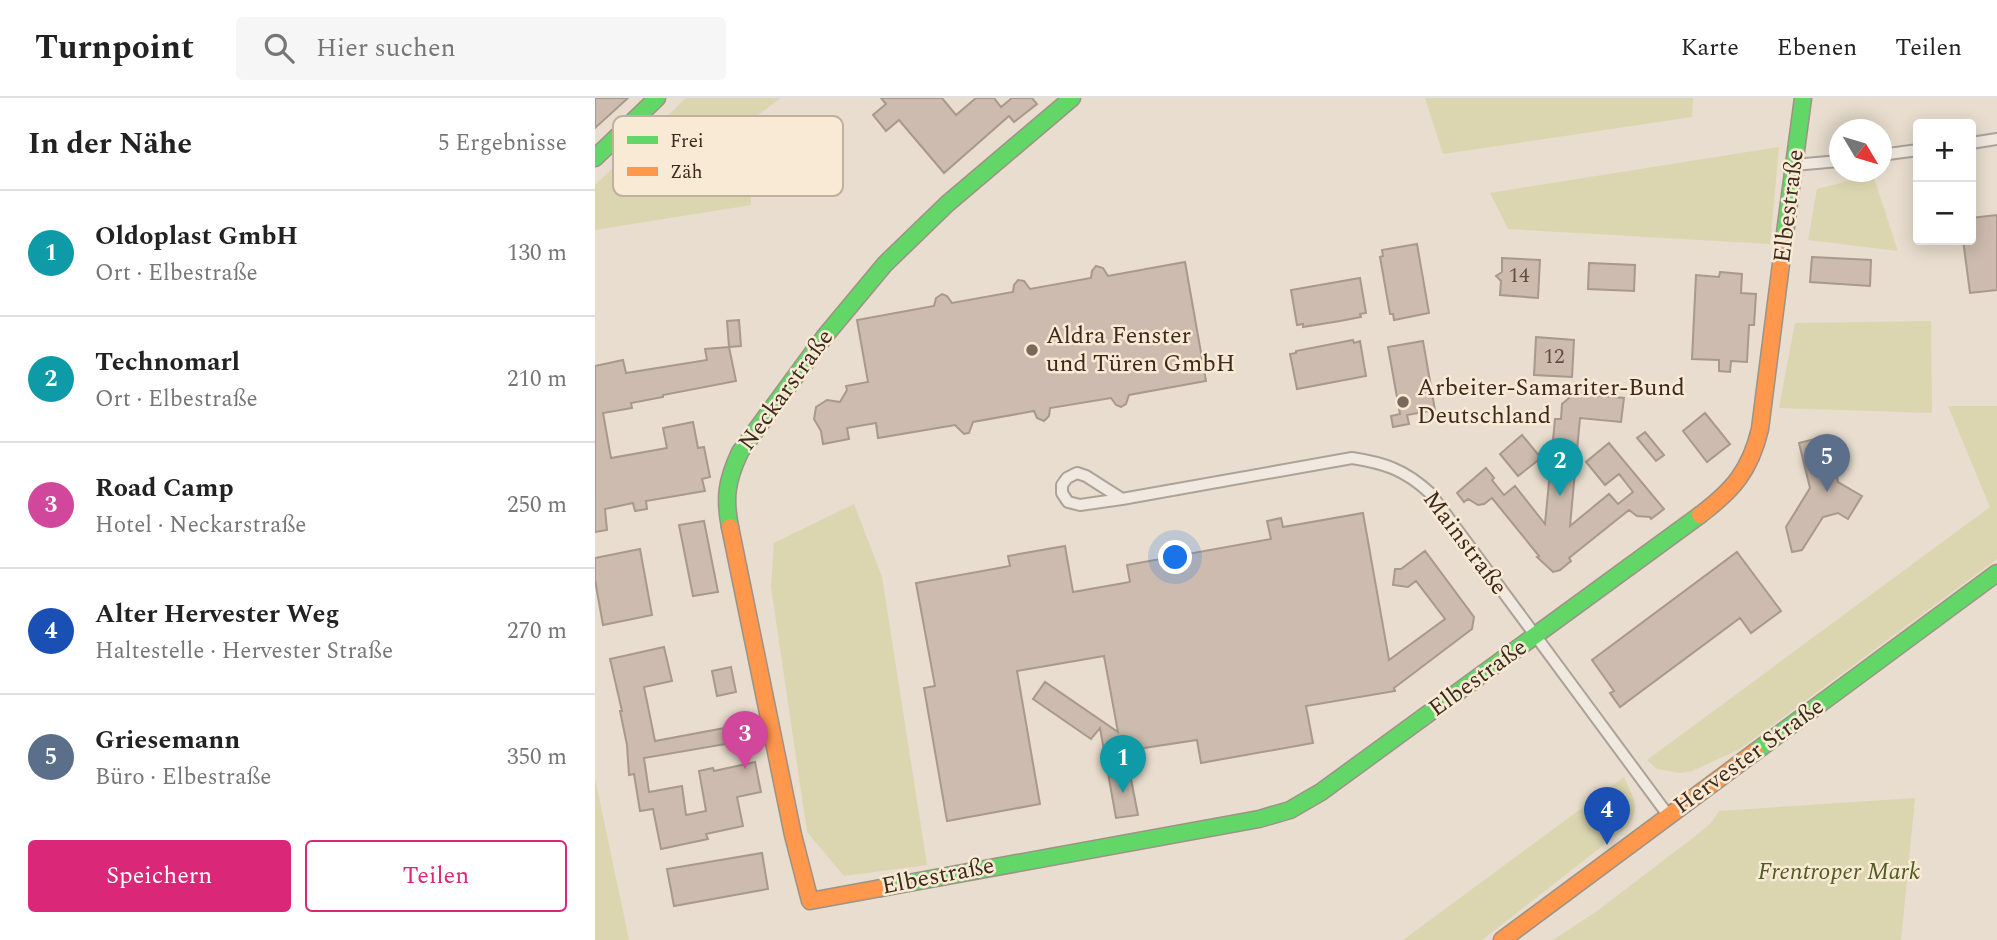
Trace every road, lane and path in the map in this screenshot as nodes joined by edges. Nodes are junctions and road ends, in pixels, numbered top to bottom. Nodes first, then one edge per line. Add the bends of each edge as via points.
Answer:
1 (657, 98) edge
2 (1072, 98) edge
3 (1803, 98) edge
4 (638, 116) edge
5 (1997, 139) edge
6 (613, 141) edge
7 (1976, 142) edge
8 (1913, 151) edge
9 (1892, 154) edge
10 (595, 158) edge
11 (1829, 162) edge
12 (1794, 164) junction
13 (1122, 499) junction
14 (1997, 573) edge
15 (1535, 636) junction
16 (1668, 815) junction
17 (810, 901) joint
18 (1502, 940) edge

1 - 4 street
2 - 17 street, Neckarstraße via 905,243 821,341 738,453 732,469 726,504
3 - 12 street, Elbestraße
5 - 7 street
6 - 10 street
8 - 9 street
11 - 12 street
12 - 15 street, Elbestraße via 1760,429 1746,472 1723,498
13 - 13 street, Mainstraße via 1080,505 1067,502 1062,485 1076,473
13 - 15 street, Mainstraße via 1352,458 1380,462 1413,477 1430,493
14 - 16 street, Hervester Straße
15 - 16 street, Mainstraße
15 - 17 street, Elbestraße via 1290,810
16 - 18 street, Hervester Straße

